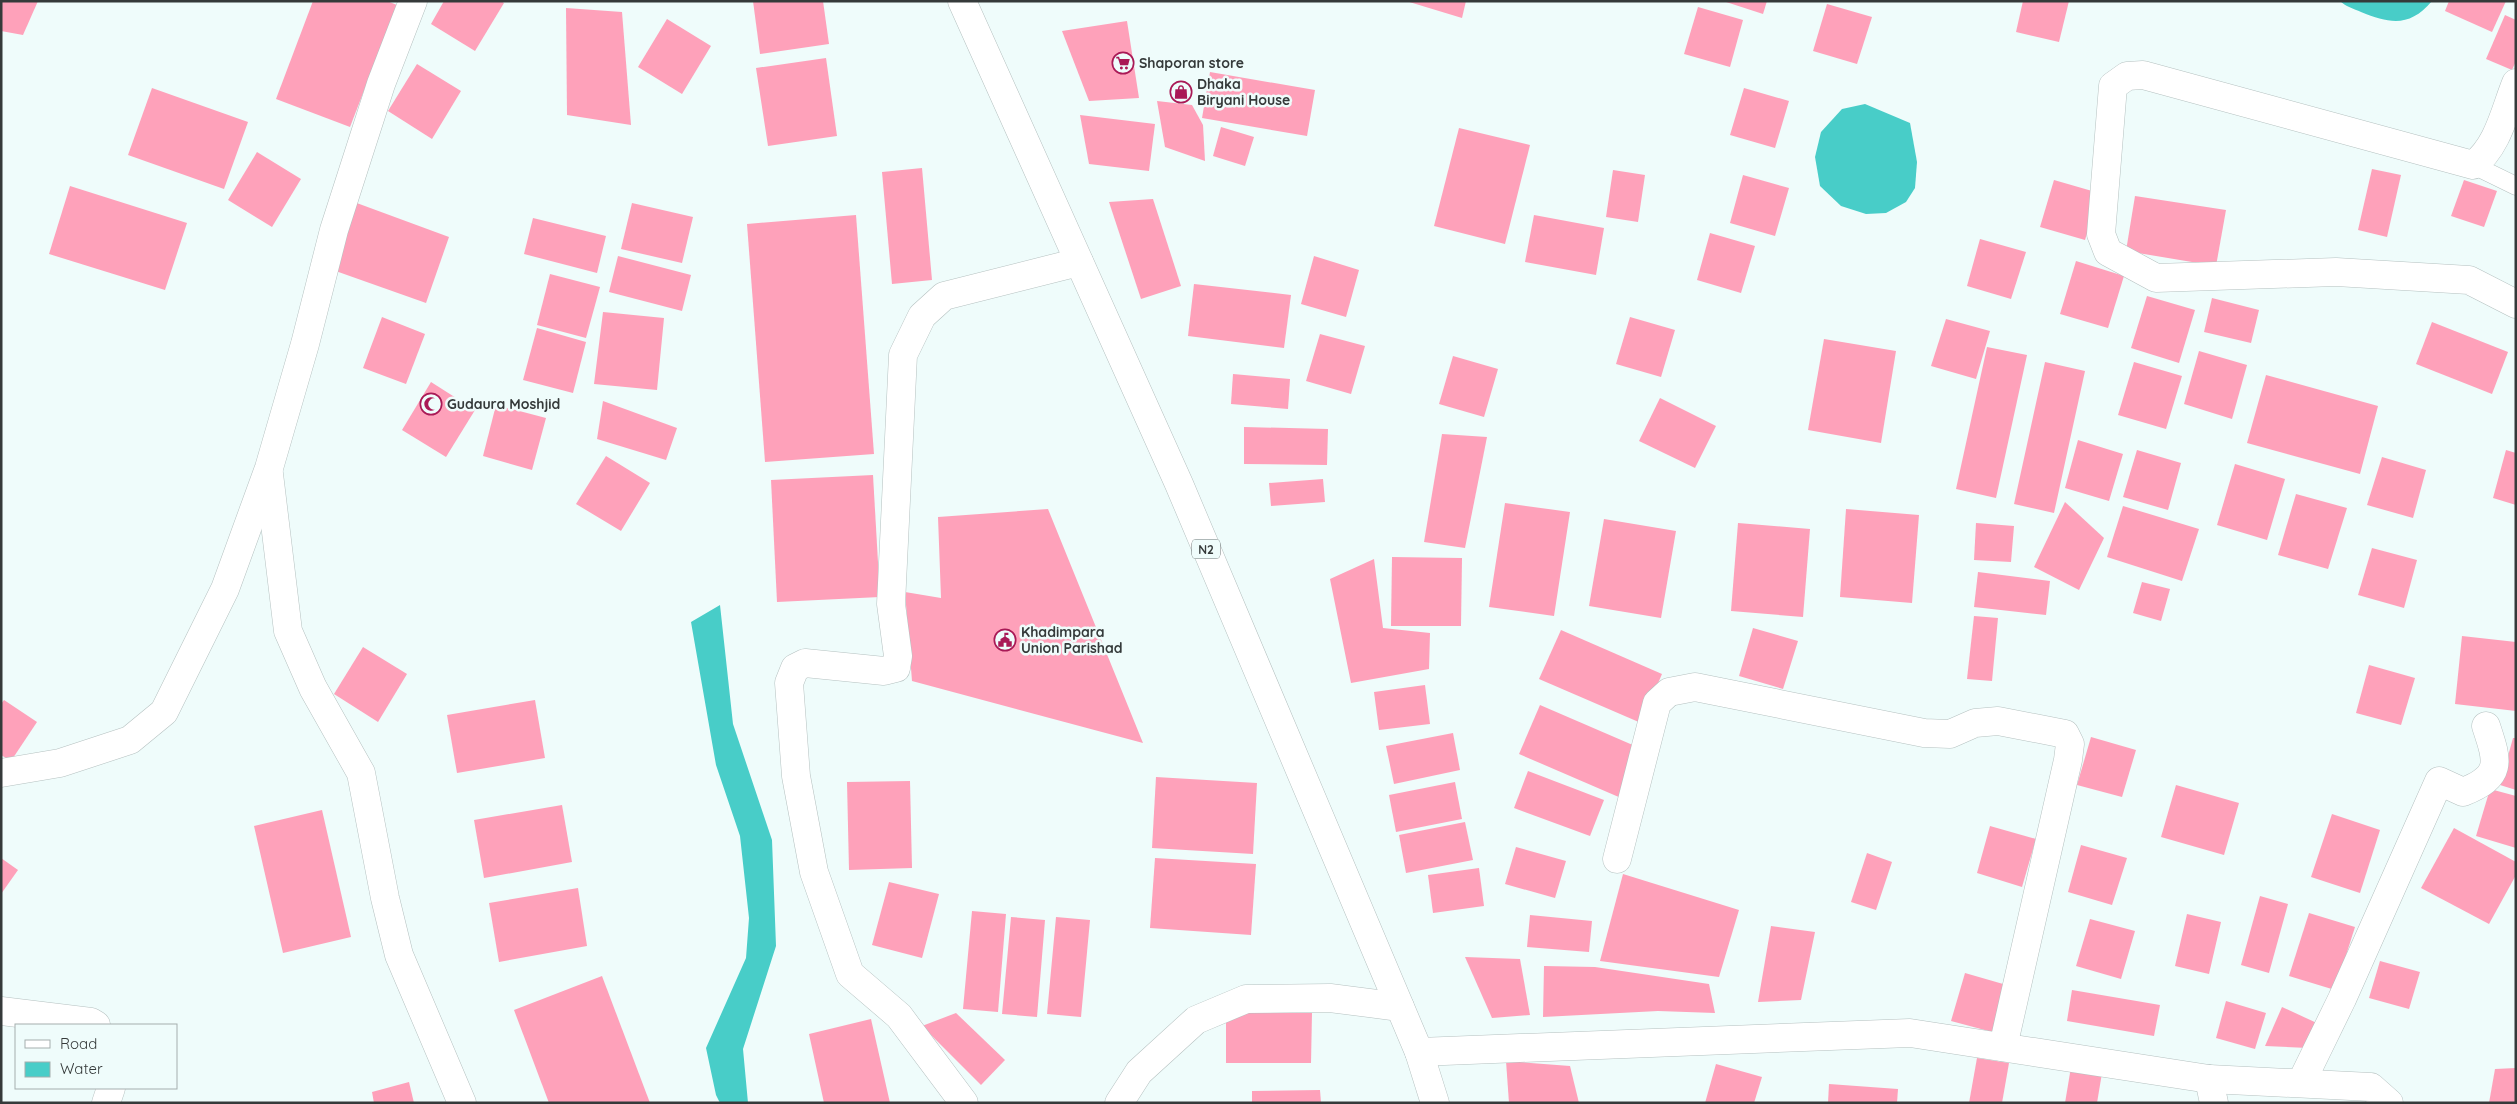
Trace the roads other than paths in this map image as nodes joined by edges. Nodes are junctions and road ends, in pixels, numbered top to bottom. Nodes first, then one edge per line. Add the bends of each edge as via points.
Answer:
1 (413, 1) edge
2 (962, 1) edge
3 (2516, 82) edge
4 (2473, 165) junction
5 (2516, 186) edge
6 (1079, 262) junction
7 (2516, 304) edge
8 (269, 468) junction
9 (2486, 726) dead end
10 (1, 773) edge
11 (1617, 859) dead end
12 (1400, 1007) junction
13 (1, 1011) edge
14 (94, 1024) edge
15 (2003, 1047) junction
16 (1418, 1052) junction
17 (2301, 1083) junction
18 (111, 1089) edge
19 (2211, 1091) edge
20 (106, 1103) edge
21 (462, 1103) edge
22 (964, 1103) edge
23 (1119, 1103) edge
24 (1435, 1103) edge
25 (2389, 1103) edge

1 - 8 main road via 381,84 334,230
2 - 6 main road, N2
3 - 4 main road via 2492,145 2485,156
4 - 5 lane
4 - 7 main road via 2143,75 2127,76 2113,86 2102,234 2108,252 2156,278 2336,272 2468,280
6 - 12 main road, N2 via 1179,484
6 - 22 main road via 944,296 922,316 903,356 891,604 898,656 896,668 884,671 806,663 795,668 789,683 796,776 814,872 850,974 899,1016
8 - 10 main road via 225,590 164,712 130,740 60,763
8 - 21 main road via 288,631 313,688 361,772 399,955
9 - 17 main road via 2496,756 2493,774 2480,785 2463,792 2440,781
11 - 15 main road via 1657,703 1669,692 1695,687 1924,733 1950,734 1975,723 1998,721 2066,734 2070,744 2068,760
12 - 16 main road, N2
12 - 23 main road via 1330,998 1246,999 1196,1020 1139,1072
13 - 14 main road
15 - 16 main road via 1910,1033
15 - 19 main road
16 - 24 main road, N2
17 - 19 main road
17 - 25 main road via 2371,1087
18 - 20 main road

